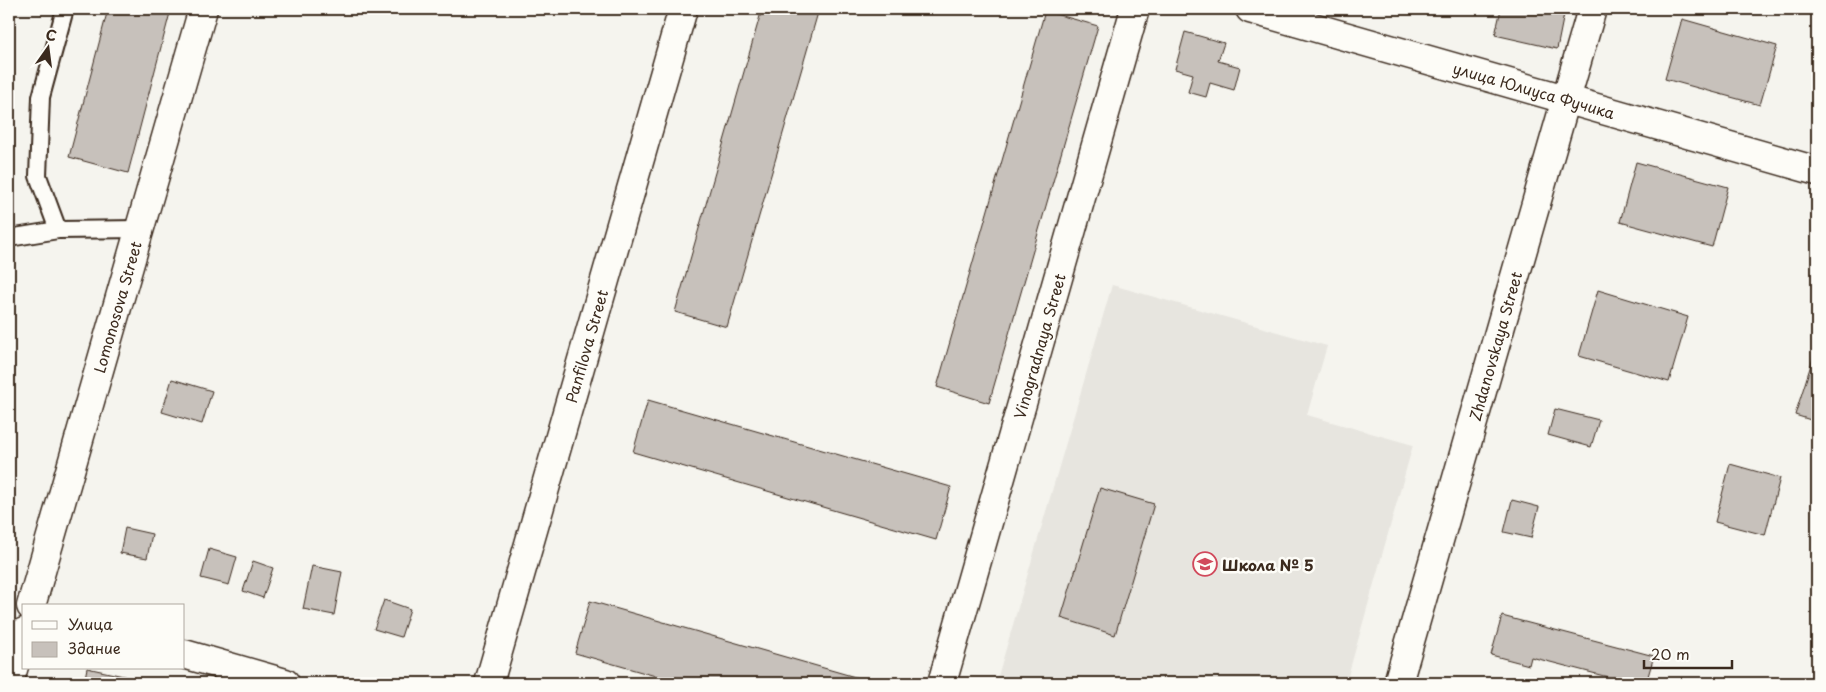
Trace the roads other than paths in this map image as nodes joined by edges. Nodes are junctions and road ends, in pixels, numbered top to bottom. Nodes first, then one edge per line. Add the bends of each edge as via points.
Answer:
1 (65, 9) edge
2 (203, 9) edge
3 (683, 9) edge
4 (1135, 9) edge
5 (1250, 9) edge
6 (1592, 9) edge
7 (1566, 99) junction
8 (1817, 171) edge
9 (140, 229) junction
10 (58, 230) junction
11 (9, 238) edge
12 (32, 604) edge
13 (22, 611) edge
14 (9, 613) edge
15 (22, 639) edge
16 (185, 654) edge
17 (9, 683) edge
18 (285, 683) edge
19 (489, 683) edge
20 (942, 683) edge
21 (1398, 683) edge

1 - 10 lane via 41,97 38,176
2 - 9 street, Lomonosova Street
3 - 19 street, Panfilova Street
4 - 20 street, Vinogradnaya Street
5 - 7 street, улица Юлиуса Фучика
6 - 7 street, Zhdanovskaya Street
7 - 8 street, улица Юлиуса Фучика
7 - 21 street, Zhdanovskaya Street
9 - 10 lane
9 - 12 street, Lomonosova Street
10 - 11 lane
13 - 14 street
15 - 17 street
16 - 18 street

